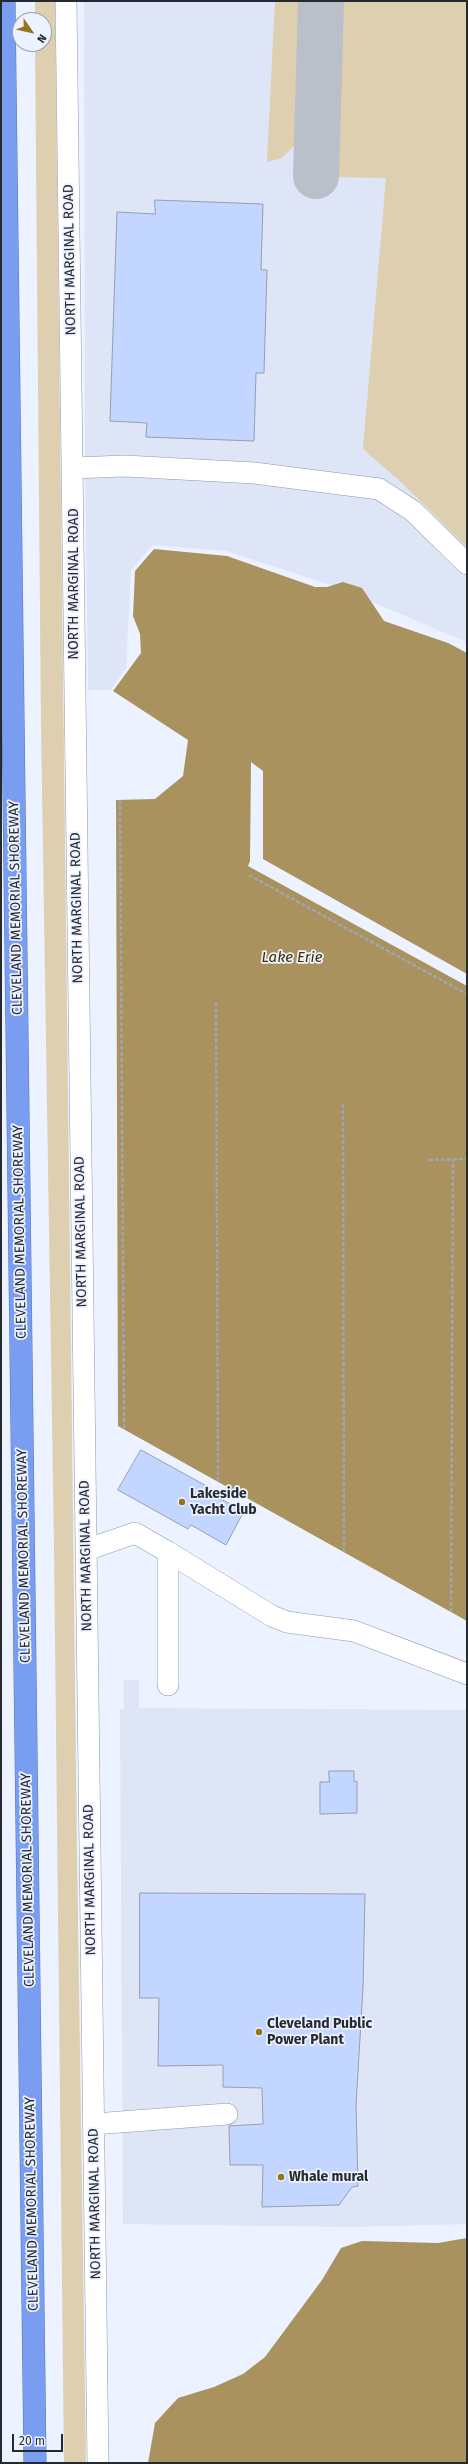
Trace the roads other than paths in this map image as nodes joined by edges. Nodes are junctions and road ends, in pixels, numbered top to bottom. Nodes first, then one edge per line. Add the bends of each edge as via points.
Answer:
1 (4, 1) edge
2 (66, 1) edge
3 (73, 468) junction
4 (467, 564) edge
5 (86, 1550) junction
6 (168, 1552) junction
7 (467, 1674) edge
8 (168, 1685) dead end
9 (227, 2114) dead end
10 (94, 2124) junction
11 (35, 2463) edge
12 (98, 2463) edge

1 - 11 highway, CLEVELAND MEMORIAL SHOREWAY
2 - 3 street, NORTH MARGINAL ROAD
3 - 4 street via 126,466 254,473 379,489 413,511
3 - 5 street, NORTH MARGINAL ROAD
5 - 6 street via 135,1533
5 - 10 street, NORTH MARGINAL ROAD
6 - 7 street via 272,1616 288,1622 354,1631
6 - 8 street
9 - 10 street
10 - 12 street, NORTH MARGINAL ROAD

